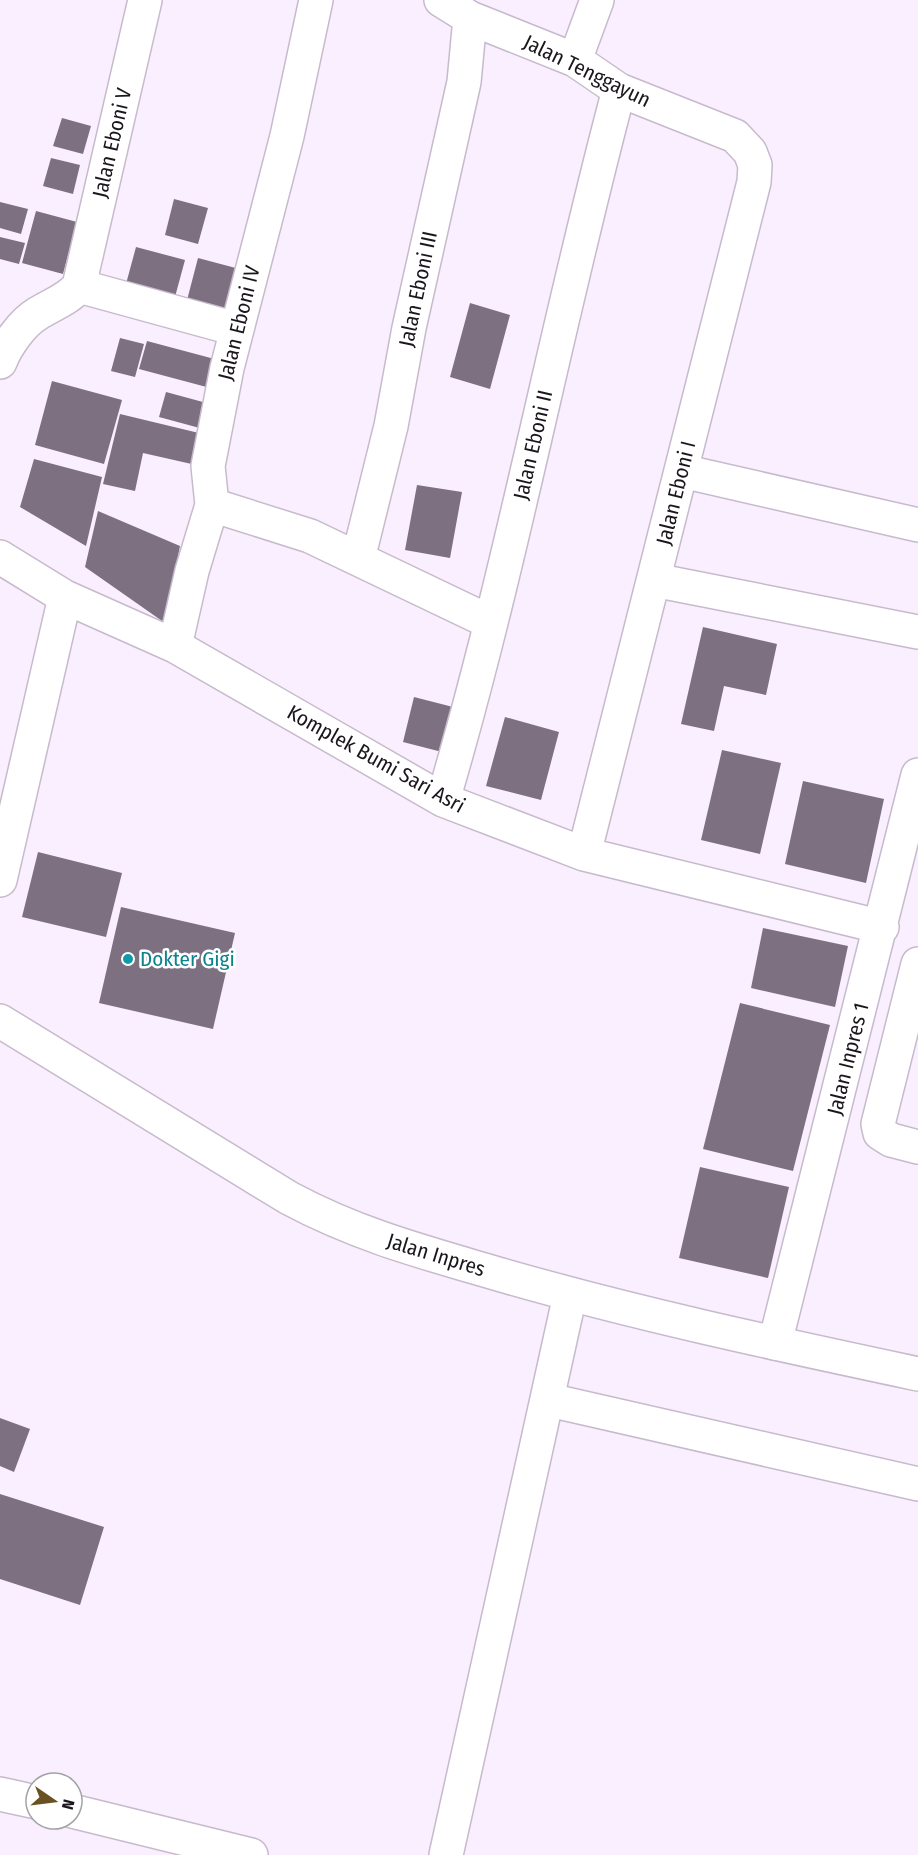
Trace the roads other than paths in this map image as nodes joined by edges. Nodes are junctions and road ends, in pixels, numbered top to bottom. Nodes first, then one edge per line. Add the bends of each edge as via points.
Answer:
1 (145, 0) edge
2 (316, 0) edge
3 (441, 0) edge
4 (597, 0) edge
5 (470, 18) junction
6 (576, 60) junction
7 (619, 90) junction
8 (735, 136) joint
9 (79, 286) junction
10 (236, 328) junction
11 (0, 362) edge
12 (682, 471) junction
13 (212, 505) junction
14 (918, 525) edge
15 (0, 556) edge
16 (358, 559) junction
17 (654, 580) junction
18 (65, 597) junction
19 (490, 622) junction
20 (918, 632) edge
21 (175, 646) junction
22 (918, 775) edge
23 (443, 800) junction
24 (584, 854) junction
25 (0, 880) edge
26 (882, 927) junction
27 (918, 964) edge
28 (0, 1021) edge
29 (918, 1147) edge
30 (570, 1295) junction
31 (775, 1343) junction
32 (918, 1374) edge
33 (549, 1400) junction
34 (918, 1485) edge
35 (0, 1794) edge
36 (24, 1799) edge
37 (84, 1814) edge
38 (251, 1855) edge
39 (446, 1855) edge

1 - 9 street, Jalan Eboni V
2 - 10 street, Jalan Eboni IV via 286,136
3 - 5 street, Jalan Tenggayun
4 - 6 street
5 - 6 street, Jalan Tenggayun
5 - 16 street, Jalan Eboni III via 464,82 408,328 391,426
6 - 7 street, Jalan Tenggayun
7 - 8 street, Jalan Tenggayun
7 - 19 street, Jalan Eboni II
8 - 12 street, Jalan Eboni I via 753,159 754,182
9 - 10 street
9 - 11 street via 74,293 34,316 5,349
10 - 13 street, Jalan Eboni IV via 208,466
12 - 14 street
12 - 17 street, Jalan Eboni I
13 - 16 street via 299,532
13 - 21 street, Jalan Eboni IV
15 - 18 street, Komplek Bumi Sari Asri
16 - 19 street
17 - 20 street
17 - 24 street, Jalan Eboni I
18 - 21 street, Komplek Bumi Sari Asri
18 - 25 street
19 - 23 street, Jalan Eboni II
21 - 23 street, Komplek Bumi Sari Asri
22 - 26 street, Jalan Inpres 1
23 - 24 street, Komplek Bumi Sari Asri
24 - 26 street, Komplek Bumi Sari Asri
26 - 31 street, Jalan Inpres 1
27 - 29 street via 878,1124 880,1133 891,1140
28 - 30 street, Jalan Inpres via 289,1198 335,1222 390,1243
30 - 31 street, Jalan Inpres
30 - 33 street
31 - 32 street, Jalan Inpres
33 - 34 street
33 - 39 street
35 - 36 street
37 - 38 street

